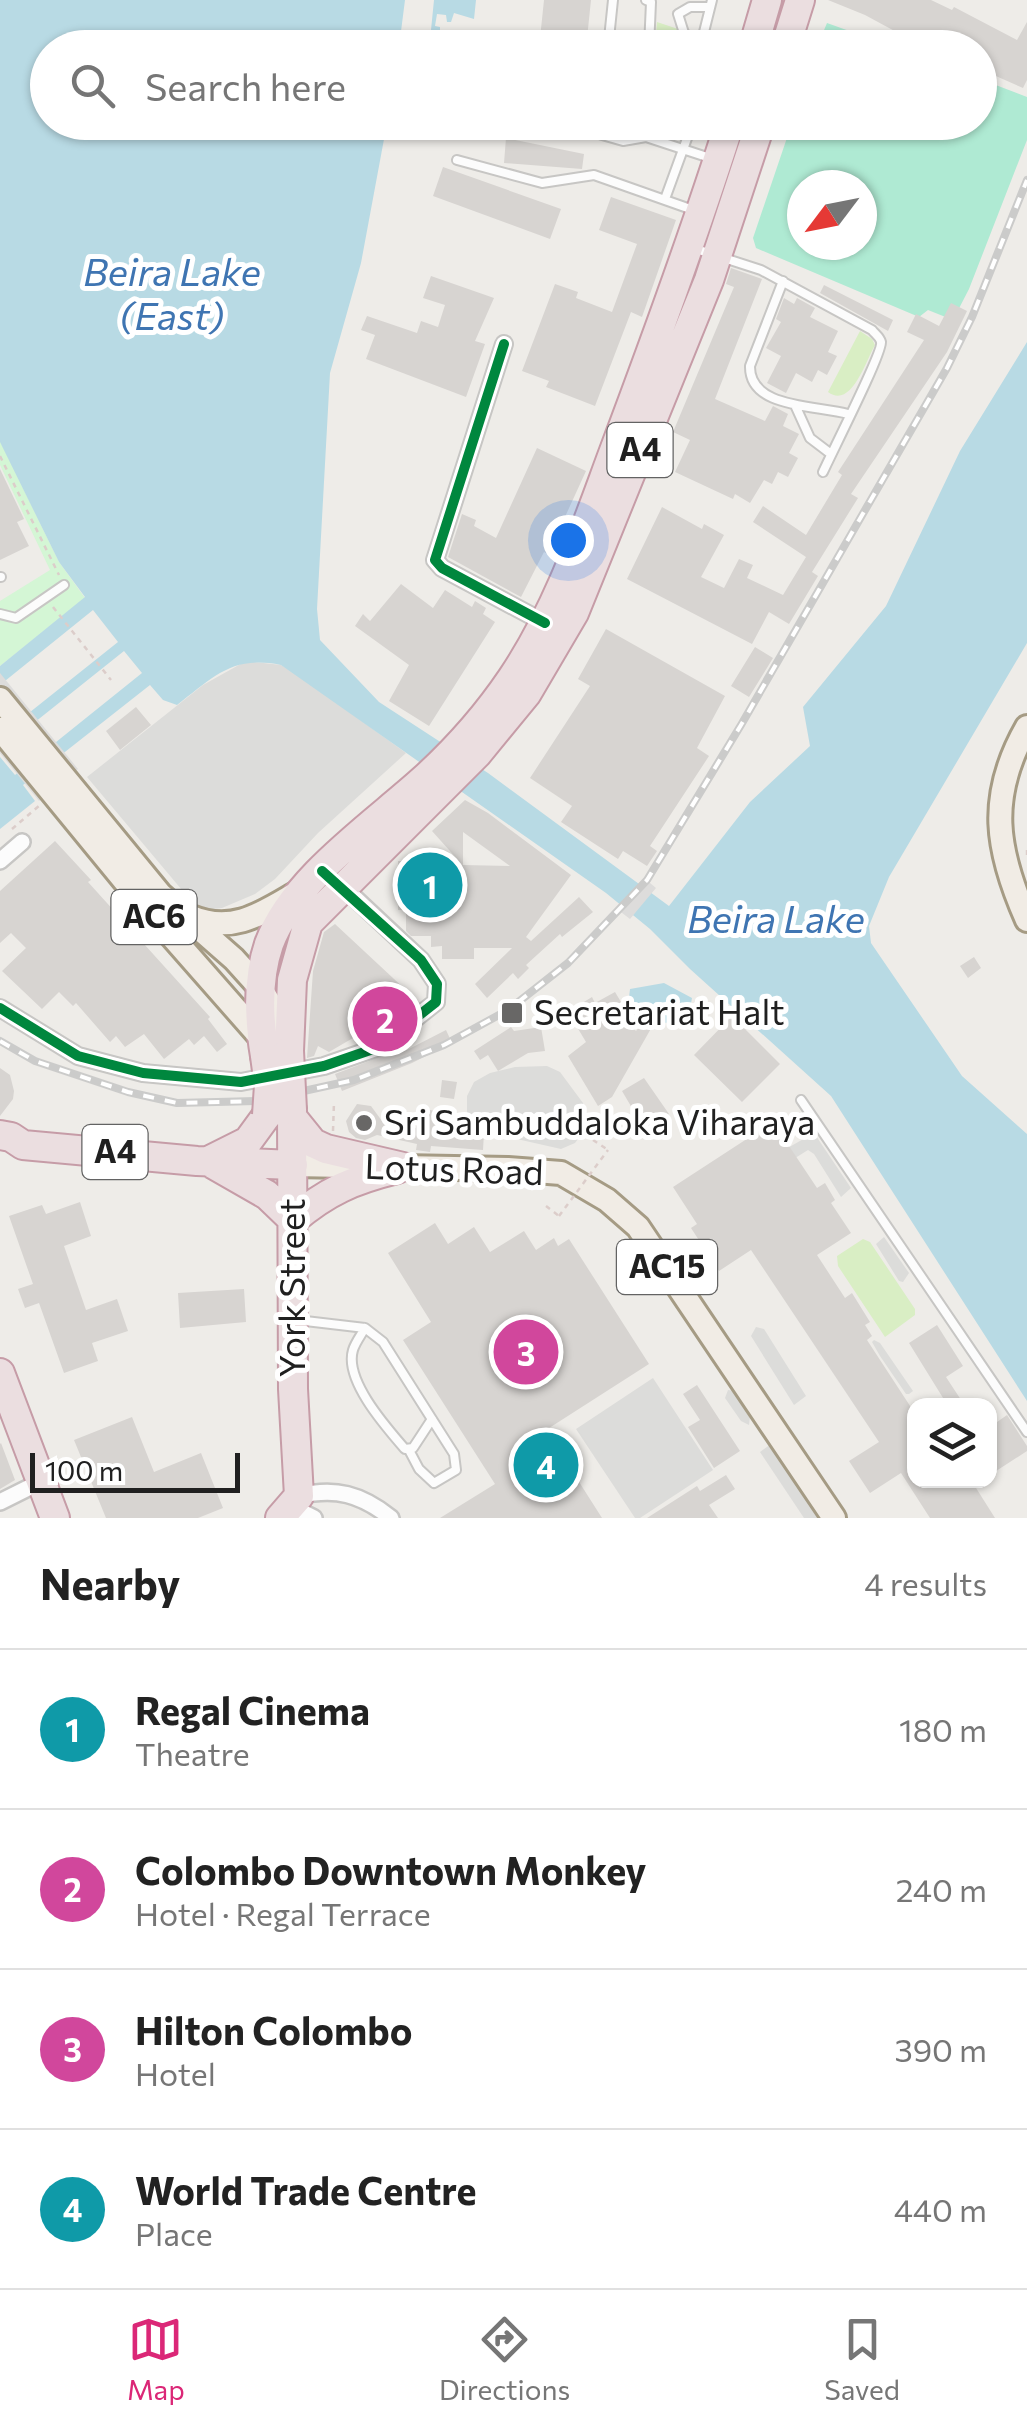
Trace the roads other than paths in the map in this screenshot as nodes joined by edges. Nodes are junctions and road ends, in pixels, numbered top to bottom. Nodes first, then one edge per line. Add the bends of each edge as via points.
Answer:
1 (612, 0) edge
2 (646, 0) edge
3 (767, 0) edge
4 (800, 0) edge
5 (711, 4) edge
6 (611, 30) edge
7 (648, 30) edge
8 (683, 30) edge
9 (704, 30) edge
10 (758, 30) edge
11 (791, 30) edge
12 (652, 140) edge
13 (687, 140) edge
14 (724, 140) edge
15 (755, 140) edge
16 (684, 150) junction
17 (458, 160) dead end
18 (718, 160) junction
19 (746, 171) junction
20 (665, 199) junction
21 (700, 212) junction
22 (689, 247) junction
23 (718, 254) junction
24 (783, 280) junction
25 (504, 344) dead end
26 (796, 405) junction
27 (848, 414) junction
28 (831, 454) junction
29 (823, 472) dead end
30 (64, 585) road end
31 (0, 614) edge
32 (545, 624) junction
33 (0, 699) edge
34 (1027, 726) edge
35 (0, 729) edge
36 (469, 749) junction
37 (57, 788) junction
38 (17, 835) road end
39 (0, 861) edge
40 (333, 879) junction
41 (300, 892) junction
42 (179, 912) junction
43 (1027, 920) edge
44 (308, 924) junction
45 (269, 945) junction
46 (234, 959) junction
47 (198, 964) junction
48 (261, 989) junction
49 (0, 1008) edge
50 (272, 1049) junction
51 (801, 1100) dead end
52 (284, 1114) junction
53 (8, 1145) edge
54 (207, 1161) junction
55 (293, 1165) junction
56 (403, 1168) junction
57 (293, 1220) junction
58 (292, 1320) junction
59 (364, 1328) junction
60 (0, 1373) edge
61 (432, 1419) junction
62 (1027, 1432) edge
63 (409, 1450) junction
64 (40, 1482) junction
65 (0, 1502) edge
66 (296, 1510) edge
67 (53, 1517) edge
68 (391, 1518) edge
69 (834, 1518) edge

1 - 6 lane
2 - 7 lane
3 - 10 highway
4 - 11 highway
5 - 8 lane via 678,14
5 - 9 lane
12 - 16 lane
13 - 16 lane
14 - 18 highway, A4
15 - 19 highway, A4
16 - 18 lane
16 - 20 lane
17 - 20 lane via 542,183 594,176
18 - 19 lane
18 - 21 highway, A4
19 - 23 highway, A4
20 - 21 lane
21 - 22 highway, A4
22 - 23 lane
22 - 32 highway, A4
23 - 24 lane
23 - 36 highway, A4 via 574,613 528,693
24 - 26 lane via 750,380 764,395
24 - 27 lane via 880,339 873,370
25 - 32 street via 435,560
26 - 27 lane
26 - 28 lane via 810,438
27 - 28 lane
28 - 29 lane
30 - 31 lane via 16,618
32 - 36 highway, A4
33 - 37 main road, AC6
34 - 43 main road via 1001,801 1000,838
35 - 37 main road, AC6
36 - 40 highway, A4
37 - 42 main road, AC6
37 - 47 main road, AC6 via 146,908
38 - 39 street
40 - 41 highway, A4
40 - 44 highway, A4
40 - 49 street via 421,960 437,984 436,1002 379,1047 241,1082 142,1074 78,1056
41 - 42 main road via 226,926
41 - 45 highway
42 - 46 main road, AC6
44 - 45 main road
44 - 50 highway
45 - 46 main road
45 - 48 highway
46 - 47 main road
46 - 48 main road, AC6
47 - 50 main road, AC6
48 - 50 highway
50 - 52 highway, York Street, bridge via 269,1085
51 - 62 lane
52 - 54 highway
52 - 55 highway, York Street
52 - 56 highway via 326,1149
53 - 54 highway, Lotus Road / A4
54 - 55 highway, Lotus Road / A4
54 - 57 highway via 268,1194
55 - 56 main road, Lotus Road / AC15
55 - 57 highway, York Street
56 - 57 highway via 348,1182
56 - 69 main road, Lotus Road / AC15 via 561,1174 607,1200 638,1227
57 - 58 highway, York Street
58 - 59 lane
58 - 66 highway, York Street
59 - 61 lane via 383,1342
59 - 63 lane via 352,1350 351,1371
60 - 64 highway
61 - 63 lane
61 - 63 lane via 454,1454 456,1470 434,1483
64 - 65 street
64 - 67 highway
66 - 68 street via 325,1490 352,1496

